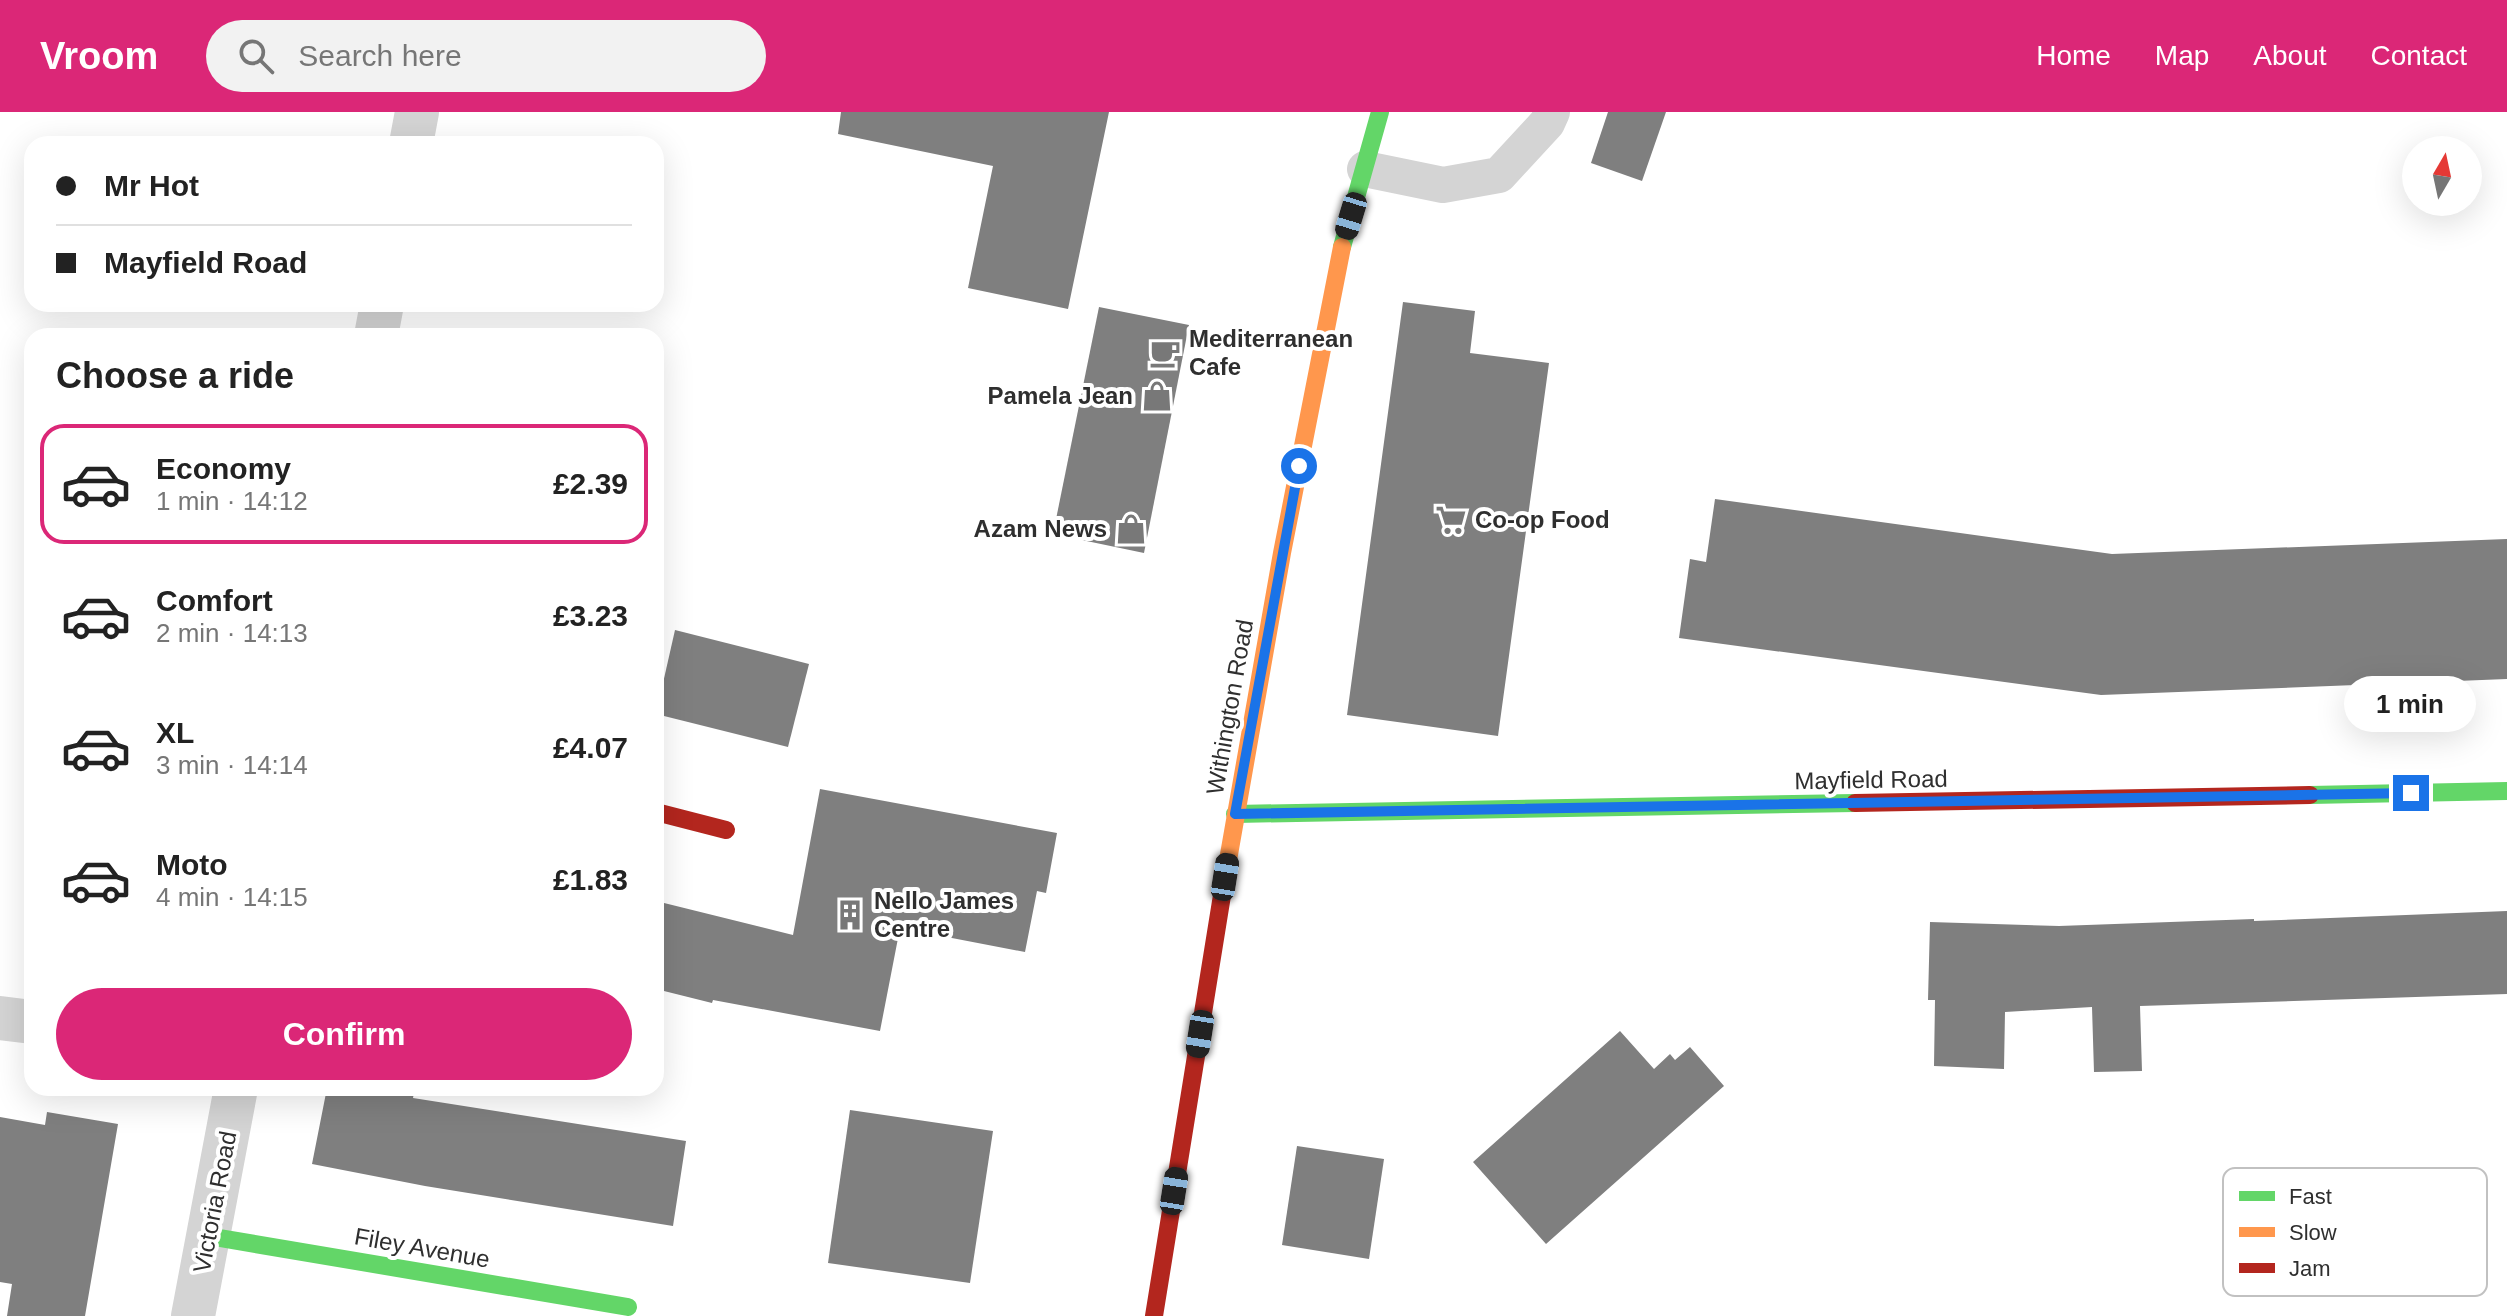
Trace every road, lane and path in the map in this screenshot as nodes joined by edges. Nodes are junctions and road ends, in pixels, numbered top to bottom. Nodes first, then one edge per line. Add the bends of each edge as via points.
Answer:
1 (417, 112) edge
2 (1380, 112) edge
3 (1552, 112) edge
4 (412, 136) edge
5 (1365, 169) junction
6 (2507, 791) edge
7 (664, 814) edge
8 (1235, 814) junction
9 (726, 830) dead end
10 (0, 1018) edge
11 (24, 1021) edge
12 (234, 1096) edge
13 (208, 1236) junction
14 (628, 1307) dead end
15 (193, 1316) edge
16 (1154, 1316) edge

1 - 4 street
2 - 5 street, Withington Road
3 - 5 lane via 1499,175 1443,185
5 - 8 street, Withington Road via 1337,263
6 - 8 street, Mayfield Road
7 - 9 street
8 - 16 street, Withington Road
10 - 11 street
12 - 13 street, Victoria Road
13 - 14 street, Filey Avenue
13 - 15 street, Victoria Road

